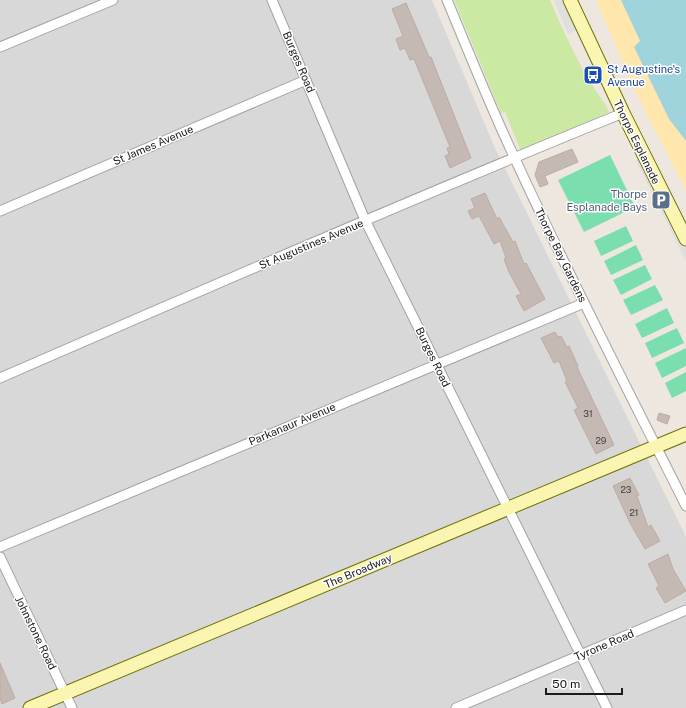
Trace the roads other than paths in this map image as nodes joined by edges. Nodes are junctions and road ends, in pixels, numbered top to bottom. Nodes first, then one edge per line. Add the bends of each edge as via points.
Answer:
1 (113, 0) edge
2 (272, 0) edge
3 (447, 0) edge
4 (570, 0) edge
5 (0, 47) edge
6 (306, 80) junction
7 (622, 113) junction
8 (514, 157) junction
9 (0, 211) edge
10 (365, 220) junction
11 (686, 239) edge
12 (584, 303) junction
13 (436, 364) junction
14 (0, 378) edge
15 (686, 434) edge
16 (656, 446) junction
17 (686, 506) edge
18 (507, 509) junction
19 (0, 546) edge
20 (0, 557) edge
21 (686, 610) edge
22 (580, 655) junction
23 (65, 693) junction
24 (30, 708) edge
25 (72, 708) edge
26 (456, 708) edge
27 (607, 708) edge

1 - 5 street
2 - 6 street, Burges Road
3 - 8 street, Thorpe Bay Gardens
4 - 7 street, Thorpe Esplanade
6 - 9 street, St James Avenue
6 - 10 street, Burges Road
7 - 8 street, St Augustines Avenue
7 - 11 street, Thorpe Esplanade
8 - 10 street, St Augustines Avenue
8 - 12 street, Thorpe Bay Gardens
10 - 13 street, Burges Road
10 - 14 street, St Augustines Avenue
12 - 13 street, Parkanaur Avenue
12 - 16 street, Thorpe Bay Gardens
13 - 18 street, Burges Road
13 - 19 street, Parkanaur Avenue
15 - 16 street, The Broadway
16 - 17 street, Thorpe Bay Gardens
16 - 18 street, The Broadway
18 - 22 street, Burges Road
18 - 23 street, The Broadway
20 - 23 street, Johnstone Road
21 - 22 street, Tyrone Road
22 - 26 street, Tyrone Road
22 - 27 street, Burges Road
23 - 24 street, The Broadway
23 - 25 street, Johnstone Road

